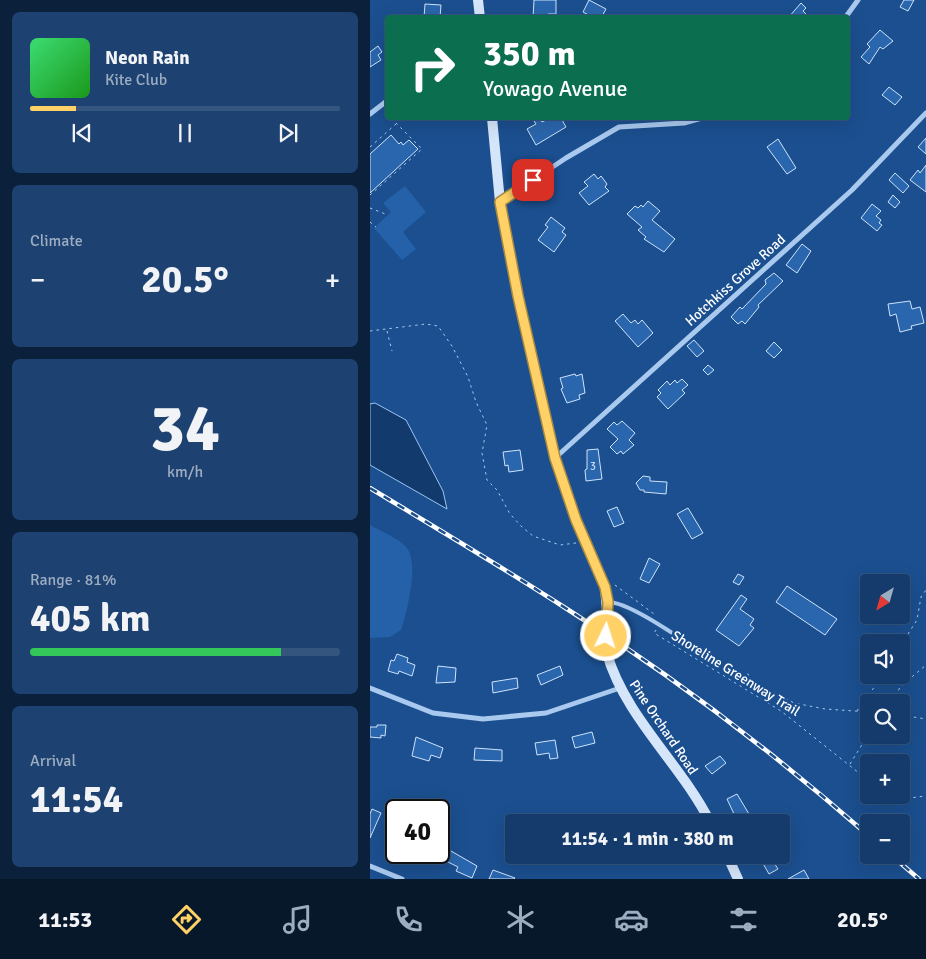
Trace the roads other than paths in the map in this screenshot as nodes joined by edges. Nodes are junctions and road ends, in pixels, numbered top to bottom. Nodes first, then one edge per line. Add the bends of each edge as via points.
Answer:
1 (478, 0) edge
2 (858, 0) edge
3 (480, 15) edge
4 (847, 15) edge
5 (385, 102) edge
6 (926, 113) edge
7 (370, 114) edge
8 (492, 120) edge
9 (695, 120) edge
10 (500, 202) junction
11 (555, 458) junction
12 (608, 607) junction
13 (716, 662) road end
14 (370, 688) edge
15 (620, 688) junction
16 (705, 814) edge
17 (731, 864) edge
18 (370, 866) edge
19 (388, 876) edge
20 (402, 879) edge
21 (738, 879) edge

1 - 3 street
2 - 4 street
5 - 7 street
6 - 11 street, Hotchkiss Grove Road via 852,190
8 - 10 street, Pine Orchard Road
9 - 10 street via 619,127
10 - 11 street, Pine Orchard Road
11 - 12 street, Pine Orchard Road via 584,540 605,587
12 - 13 lane via 617,602 626,606
12 - 15 street, Pine Orchard Road, bridge via 608,654
14 - 15 street via 433,712 483,719 546,713
15 - 16 street, Pine Orchard Road
17 - 21 street
18 - 19 street
19 - 20 street

